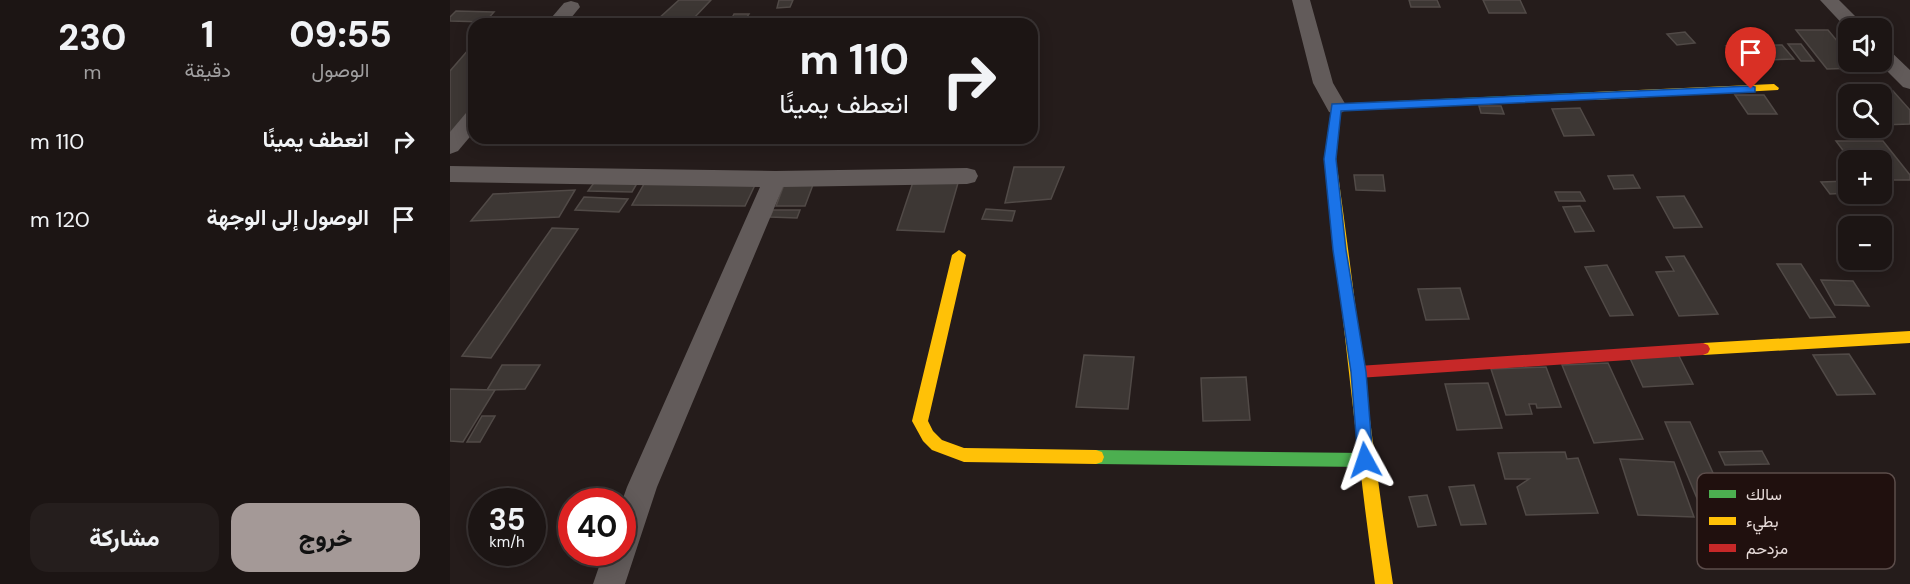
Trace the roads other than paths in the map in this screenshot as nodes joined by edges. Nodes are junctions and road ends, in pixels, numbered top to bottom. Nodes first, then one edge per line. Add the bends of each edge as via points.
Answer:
1 (1301, 0) edge
2 (1829, 0) edge
3 (571, 7) dead end
4 (561, 18) edge
5 (1847, 18) edge
6 (1892, 64) edge
7 (1910, 82) edge
8 (1774, 88) dead end
9 (1336, 107) junction
10 (468, 125) edge
11 (450, 146) edge
12 (450, 174) edge
13 (967, 176) dead end
14 (775, 179) junction
15 (959, 255) dead end
16 (1910, 337) edge
17 (1358, 372) junction
18 (1365, 460) junction
19 (636, 504) edge
20 (615, 566) edge
21 (609, 584) edge
22 (1384, 584) edge

1 - 9 street via 1323,83
2 - 5 street
3 - 4 street
6 - 7 street
8 - 9 street
9 - 17 street via 1330,159
10 - 11 street
12 - 14 street
13 - 14 street
14 - 19 street
15 - 18 street via 920,421 926,436 943,450 963,455
16 - 17 street
17 - 18 street
18 - 22 street
20 - 21 street

